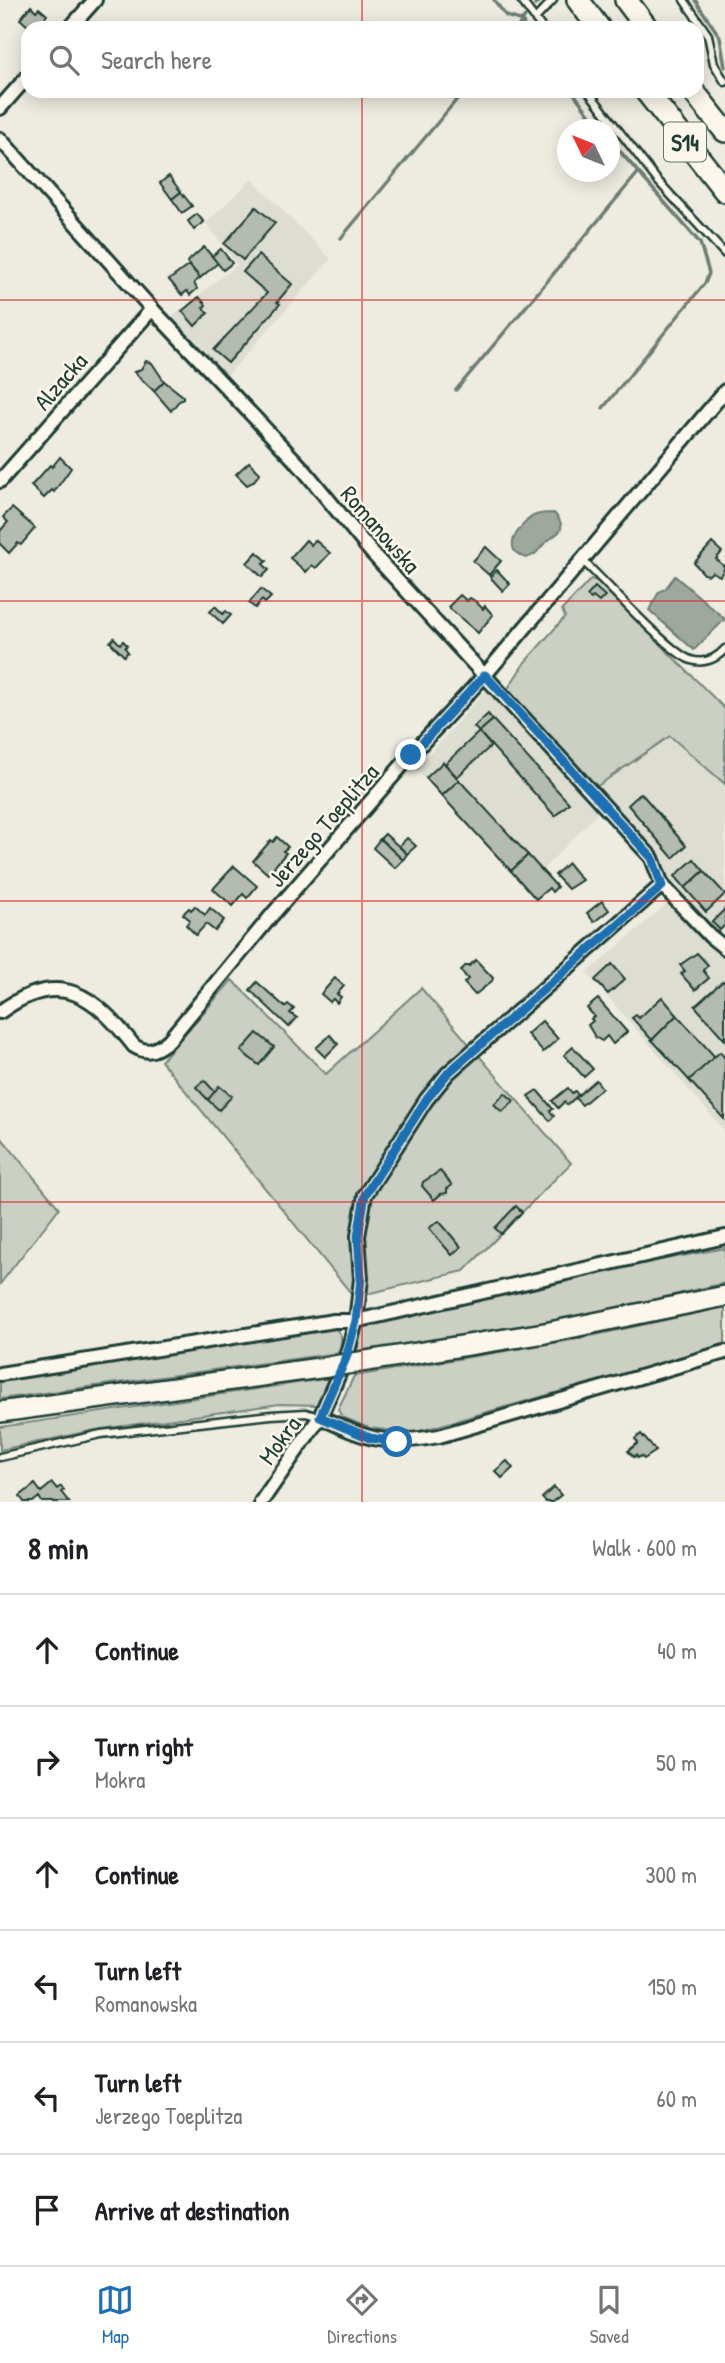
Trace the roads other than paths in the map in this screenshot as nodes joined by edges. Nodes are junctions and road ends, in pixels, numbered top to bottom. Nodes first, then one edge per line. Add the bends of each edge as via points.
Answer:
1 (94, 0) edge
2 (521, 0) edge
3 (553, 0) edge
4 (578, 0) edge
5 (626, 0) edge
6 (684, 0) edge
7 (535, 19) joint
8 (76, 21) edge
9 (594, 21) edge
10 (642, 21) edge
11 (699, 21) edge
12 (704, 28) edge
13 (725, 82) edge
14 (21, 84) edge
15 (593, 98) edge
16 (652, 98) edge
17 (699, 98) edge
18 (0, 108) edge
19 (725, 131) edge
20 (0, 139) edge
21 (725, 191) edge
22 (725, 254) edge
23 (152, 309) junction
24 (725, 391) edge
25 (0, 481) edge
26 (583, 561) junction
27 (725, 649) edge
28 (485, 675) junction
29 (662, 886) junction
30 (725, 948) edge
31 (0, 1012) edge
32 (725, 1237) edge
33 (725, 1296) edge
34 (356, 1321) junction
35 (725, 1352) edge
36 (0, 1374) edge
37 (0, 1412) edge
38 (320, 1417) junction
39 (0, 1457) edge
40 (261, 1502) edge

1 - 8 street
2 - 7 lane
3 - 7 lane
4 - 9 highway
5 - 10 highway
6 - 11 lane
12 - 13 lane
14 - 18 street
15 - 22 lane via 657,180
16 - 21 highway, S14
17 - 19 highway, S14
20 - 23 street, Romanowska
23 - 25 street, Alzacka
23 - 28 street, Romanowska via 304,470 372,553
24 - 26 street, Jerzego Toeplitza
26 - 27 lane via 678,653 700,662
26 - 28 street, Jerzego Toeplitza
28 - 29 street, Romanowska via 652,858
28 - 31 street, Jerzego Toeplitza via 272,915 174,1035 156,1050 134,1046 99,1006 66,991 30,995
29 - 30 street, Romanowska
29 - 34 street, Mokra via 448,1073 426,1100 365,1195 358,1236 361,1279
32 - 34 street
33 - 37 main road, bridge via 545,1333
34 - 36 street
34 - 38 street, Mokra via 346,1358
35 - 38 street via 412,1441 370,1438
38 - 39 lane via 282,1414 101,1434
38 - 40 street, Mokra

